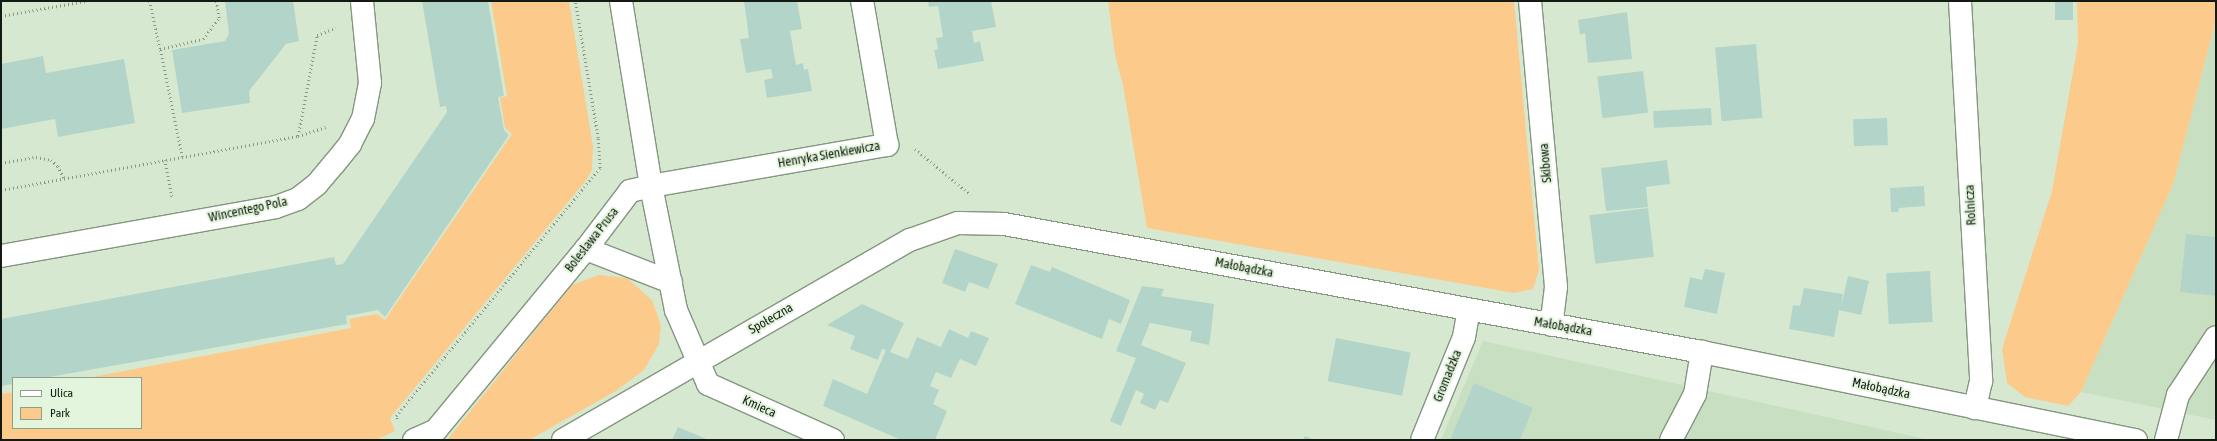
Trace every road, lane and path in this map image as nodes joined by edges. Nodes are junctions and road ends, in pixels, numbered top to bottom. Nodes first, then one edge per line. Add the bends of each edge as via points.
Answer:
1 (86, 1) edge
2 (150, 1) edge
3 (216, 1) edge
4 (575, 1) edge
5 (621, 1) edge
6 (862, 1) edge
7 (1530, 1) edge
8 (1960, 1) edge
9 (76, 2) edge
10 (364, 8) edge
11 (1, 16) edge
12 (160, 48) junction
13 (887, 145) junction
14 (182, 157) junction
15 (165, 160) junction
16 (1, 163) edge
17 (64, 178) junction
18 (651, 186) junction
19 (1, 190) edge
20 (171, 195) dead end
21 (987, 224) junction
22 (586, 249) junction
23 (1, 256) edge
24 (671, 282) junction
25 (1469, 310) junction
26 (1551, 325) junction
27 (2216, 337) edge
28 (1702, 352) junction
29 (698, 361) junction
30 (1976, 408) junction
31 (398, 422) dead end
32 (414, 440) edge
33 (562, 440) edge
34 (833, 440) edge
35 (1422, 440) edge
36 (1671, 440) edge
37 (2136, 440) edge
38 (2166, 440) edge

1 - 9 path
2 - 12 path
3 - 12 path via 219,18 203,40
4 - 31 path via 598,138 600,168 396,416
5 - 18 street
6 - 13 street, Henryka Sienkiewicza
7 - 26 street, Skibowa via 1556,287
8 - 30 street, Rolnicza via 1981,381
9 - 11 path
10 - 14 path via 317,36 298,136
10 - 23 street, Wincentego Pola via 370,83 364,119 350,144 334,164 317,184 298,199 276,207
12 - 14 path
13 - 18 street, Henryka Sienkiewicza
13 - 21 path via 915,149 982,203
14 - 15 path
15 - 17 path
15 - 20 path
16 - 17 path via 36,157 51,160 58,166
17 - 19 path
18 - 22 street, Bolesława Prusa via 630,191
18 - 24 street, Kmieca
21 - 25 street, Małobądzka via 1004,224
21 - 29 street, Społeczna via 958,223 910,240
22 - 24 street
22 - 32 street, Bolesława Prusa via 436,430
24 - 29 street, Kmieca via 676,310
25 - 26 street, Małobądzka
25 - 35 street, Gromadzka via 1464,337
26 - 28 street, Małobądzka
27 - 38 street via 2178,395
28 - 30 street, Małobądzka
28 - 36 street via 1695,394
29 - 33 street, Społeczna
29 - 34 street, Kmieca via 708,384
30 - 37 street, Małobądzka

